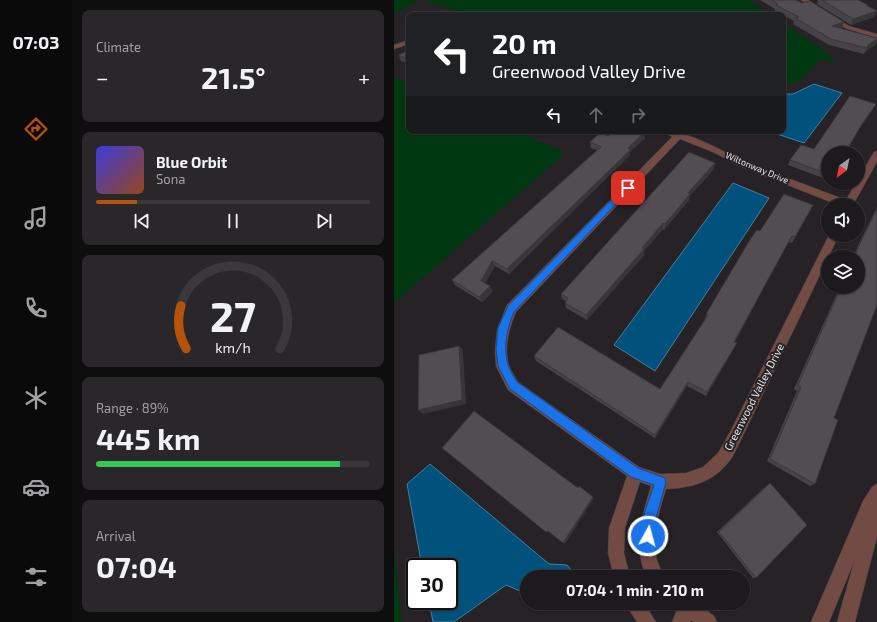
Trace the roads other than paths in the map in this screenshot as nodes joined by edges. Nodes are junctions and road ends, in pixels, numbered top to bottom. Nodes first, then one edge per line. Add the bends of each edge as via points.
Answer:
1 (804, 0) edge
2 (877, 36) edge
3 (406, 43) edge
4 (394, 47) edge
5 (673, 134) edge
6 (678, 136) junction
7 (877, 154) edge
8 (830, 198) edge
9 (852, 198) edge
10 (831, 242) edge
11 (635, 473) junction
12 (660, 482) junction
13 (877, 492) edge
14 (877, 507) edge
15 (620, 570) edge
16 (651, 570) edge
17 (639, 610) edge
18 (684, 611) edge
19 (647, 622) edge
20 (708, 622) edge
21 (820, 622) edge
22 (846, 622) edge

1 - 2 street via 847,27
3 - 4 street
5 - 6 street, Wiltonway Drive
6 - 8 street, Wiltonway Drive
6 - 11 street, Greenwood Valley Drive via 511,309 503,328 503,366 513,386
7 - 9 street
10 - 12 street, Greenwood Valley Drive via 723,458 708,472 686,481
11 - 12 street, Greenwood Valley Drive
11 - 15 street via 617,528 616,553
12 - 16 street via 649,522 647,546
13 - 21 street
14 - 22 street
17 - 19 street
18 - 20 street

